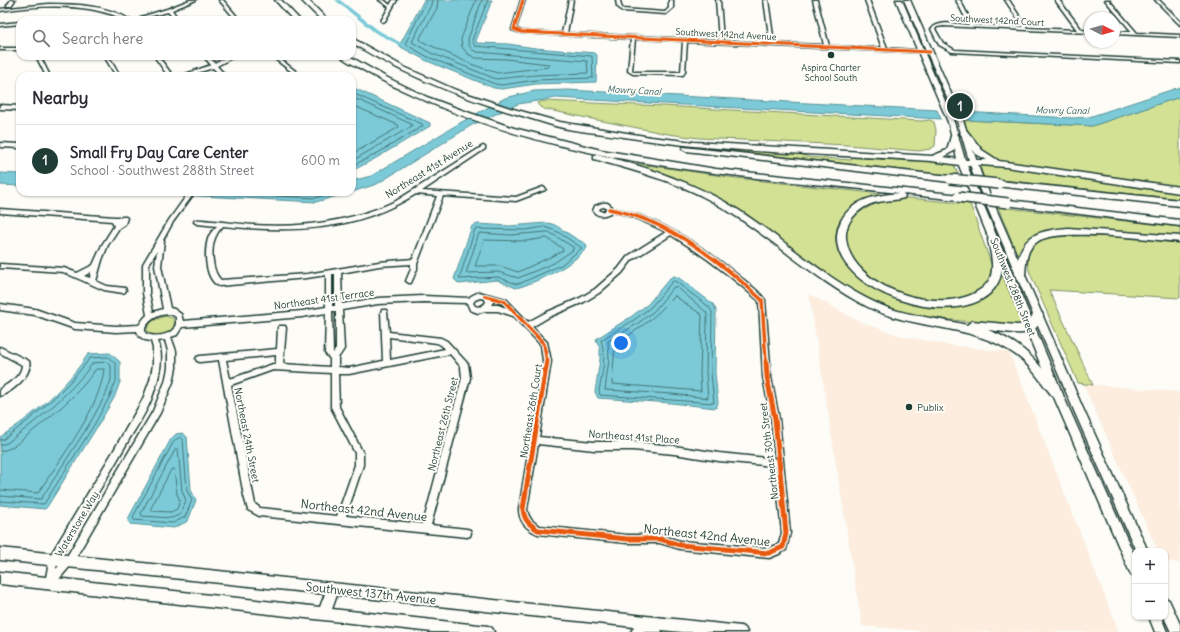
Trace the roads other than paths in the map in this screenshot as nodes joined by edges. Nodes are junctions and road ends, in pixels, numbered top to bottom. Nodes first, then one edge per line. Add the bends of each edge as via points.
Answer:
1 (13, 0) edge
2 (194, 0) edge
3 (221, 0) edge
4 (278, 0) edge
5 (304, 0) edge
6 (381, 0) edge
7 (395, 0) edge
8 (523, 0) edge
9 (571, 0) edge
10 (618, 0) edge
11 (671, 0) edge
12 (718, 0) edge
13 (766, 0) edge
14 (815, 0) edge
15 (867, 0) edge
16 (899, 0) edge
17 (907, 0) edge
18 (958, 0) edge
19 (1007, 0) edge
20 (1057, 0) edge
21 (1107, 0) edge
22 (1157, 0) edge
23 (9, 4) edge
24 (391, 7) junction
25 (0, 10) edge
26 (169, 10) junction
27 (118, 16) edge
28 (150, 16) edge
29 (174, 16) edge
30 (235, 16) edge
31 (293, 16) edge
32 (321, 16) edge
33 (383, 21) dead end
34 (16, 23) edge
35 (1180, 24) edge
36 (0, 25) edge
37 (972, 27) junction
38 (1026, 29) junction
39 (1081, 32) joint
40 (1120, 33) edge
41 (564, 34) junction
42 (1136, 34) junction
43 (1180, 36) edge
44 (633, 38) junction
45 (685, 40) junction
46 (356, 42) edge
47 (721, 42) junction
48 (772, 44) junction
49 (827, 47) junction
50 (0, 49) edge
51 (16, 49) edge
52 (885, 50) junction
53 (921, 52) junction
54 (930, 52) junction
55 (40, 60) edge
56 (108, 60) edge
57 (159, 60) edge
58 (208, 60) edge
59 (225, 60) edge
60 (278, 60) edge
61 (350, 60) edge
62 (1180, 62) edge
63 (213, 66) junction
64 (46, 72) edge
65 (116, 72) edge
66 (168, 72) edge
67 (194, 72) edge
68 (203, 72) edge
69 (220, 72) edge
70 (295, 72) edge
71 (0, 107) edge
72 (16, 108) edge
73 (557, 124) junction
74 (502, 127) junction
75 (964, 133) junction
76 (955, 136) junction
77 (0, 145) edge
78 (16, 146) edge
79 (483, 148) dead end
80 (931, 158) junction
81 (962, 163) junction
82 (973, 163) junction
83 (1006, 164) junction
84 (543, 189) dead end
85 (1180, 190) edge
86 (413, 192) junction
87 (441, 194) junction
88 (938, 195) junction
89 (189, 196) edge
90 (1180, 203) edge
91 (609, 209) dead end
92 (0, 211) edge
93 (197, 222) dead end
94 (1180, 223) edge
95 (221, 225) junction
96 (670, 232) junction
97 (161, 237) junction
98 (993, 239) junction
99 (1180, 239) edge
100 (415, 262) junction
101 (0, 266) edge
102 (95, 267) junction
103 (338, 271) junction
104 (328, 272) junction
105 (1020, 275) junction
106 (77, 276) junction
107 (410, 281) dead end
108 (92, 282) junction
109 (123, 290) dead end
110 (485, 296) junction
111 (471, 302) junction
112 (0, 307) edge
113 (338, 308) junction
114 (485, 308) junction
115 (328, 310) junction
116 (167, 311) junction
117 (384, 312) dead end
118 (513, 313) junction
119 (1038, 316) junction
120 (150, 317) junction
121 (180, 324) junction
122 (954, 325) junction
123 (527, 326) junction
124 (141, 328) junction
125 (282, 328) dead end
126 (1030, 328) junction
127 (385, 334) junction
128 (167, 336) junction
129 (154, 340) junction
130 (0, 350) edge
131 (452, 351) junction
132 (280, 352) junction
133 (222, 357) junction
134 (334, 358) junction
135 (200, 359) dead end
136 (387, 364) junction
137 (279, 367) junction
138 (335, 371) junction
139 (227, 382) junction
140 (0, 393) edge
141 (1058, 395) junction
142 (534, 440) junction
143 (779, 463) junction
144 (259, 512) joint
145 (340, 520) junction
146 (527, 524) joint
147 (426, 528) junction
148 (467, 533) dead end
149 (786, 540) joint
150 (1141, 548) edge
151 (0, 554) edge
152 (53, 559) junction
153 (69, 561) junction
154 (1132, 564) edge
155 (0, 578) edge
156 (50, 583) junction
157 (333, 589) junction
158 (1168, 611) edge
159 (324, 614) junction
160 (1155, 620) edge
161 (488, 632) edge
162 (636, 632) edge
163 (656, 632) edge
164 (741, 632) edge
165 (1161, 632) edge
166 (1177, 632) edge

1 - 23 street
2 - 26 street
3 - 30 street
4 - 31 highway
5 - 32 highway
6 - 24 street
7 - 24 street
8 - 41 street, Southwest 142nd Avenue via 514,29 521,32
9 - 41 street
10 - 11 street via 622,10 662,13 670,11
12 - 47 street
13 - 48 street
14 - 49 street
15 - 52 street
16 - 53 main road, Southwest 288th Street
17 - 54 main road, Southwest 288th Street
18 - 37 street
19 - 38 street
20 - 39 street
21 - 42 street
22 - 35 street
23 - 25 street
23 - 27 street via 78,6
24 - 33 street
26 - 28 street
26 - 29 street
34 - 36 street
37 - 38 street, Southwest 142nd Court
37 - 62 street, Southwest 142nd Court via 934,27 939,41 951,51
38 - 39 street, Southwest 142nd Court
40 - 42 street
41 - 44 street, Southwest 142nd Avenue
42 - 43 street
44 - 45 street, Southwest 142nd Avenue
44 - 45 street via 630,71 633,73 681,74
45 - 47 street, Southwest 142nd Avenue
46 - 73 highway via 390,63 479,100
47 - 48 street, Southwest 142nd Avenue
48 - 49 street, Southwest 142nd Avenue
49 - 52 street, Southwest 142nd Avenue
50 - 51 street
52 - 53 street, Southwest 142nd Avenue
53 - 54 street, Southwest 142nd Avenue
53 - 76 main road, Southwest 288th Street
54 - 75 main road, Southwest 288th Street
55 - 64 street
56 - 65 street
57 - 66 street
58 - 63 street
59 - 63 street
60 - 70 street
61 - 74 highway via 371,74
63 - 67 street
63 - 68 street
63 - 69 street
71 - 72 street
73 - 80 highway via 694,144
73 - 90 highway, bridge via 699,152
74 - 88 highway via 577,147 691,168
74 - 122 highway via 516,134 673,181 716,200 754,224 832,282 873,305 898,315
75 - 82 main road, Southwest 288th Street
75 - 83 highway via 981,154
76 - 80 highway via 950,151
76 - 81 main road, Southwest 288th Street
77 - 78 street
79 - 86 street, Northeast 41st Avenue
80 - 81 highway
81 - 82 highway
81 - 98 main road, Southwest 288th Street
82 - 83 highway
82 - 105 main road, Southwest 288th Street
83 - 85 highway
84 - 87 street via 516,199
86 - 87 street
86 - 95 street, Northeast 41st Avenue via 397,202 360,217 317,226 282,228
87 - 100 street
88 - 94 highway, bridge
88 - 98 highway via 885,197 868,202 852,212 843,224 841,241 844,250 855,267 872,283 901,298 924,303 960,303 972,300 983,293 995,278
89 - 97 street
91 - 96 street, Northeast 30th Street via 638,216
92 - 102 street via 116,222
93 - 95 street, Northeast 41st Avenue
95 - 104 street via 214,233 208,252 214,278 219,283
96 - 123 street via 630,258 620,271 597,291
96 - 143 street, Northeast 30th Street via 705,254 762,300 768,377
97 - 116 street via 158,266
97 - 120 street via 146,264 146,293
98 - 126 main road, Southwest 288th Street
99 - 105 highway via 1068,231 1048,233 1034,239 1028,245 1022,257
100 - 103 street via 379,264
100 - 107 street
101 - 106 street via 64,270
102 - 106 street
102 - 108 street
103 - 104 street
103 - 113 street
104 - 115 street
105 - 119 main road, Southwest 288th Street
106 - 108 street
108 - 109 street via 106,288
110 - 111 street via 476,296
110 - 114 street via 490,302
110 - 118 street, Northeast 26th Court via 504,301
111 - 113 street, Northeast 41st Terrace via 396,299
111 - 114 street via 475,309
112 - 124 street via 35,312 75,326
113 - 115 street, Northeast 41st Terrace
113 - 134 street via 340,349
114 - 118 street via 498,308
115 - 121 street, Northeast 41st Terrace
115 - 134 street via 329,353
116 - 120 street
116 - 121 street via 179,316
117 - 127 street
118 - 123 street, Northeast 26th Court
119 - 126 highway
119 - 150 main road, Southwest 288th Street
120 - 124 street
121 - 128 street
122 - 126 highway
122 - 141 highway via 990,334 1008,344 1033,365
123 - 142 street, Northeast 26th Court via 544,344 548,361
124 - 129 street via 143,337
125 - 132 street
126 - 141 main road, Southwest 288th Street
127 - 131 street, Northeast 26th Street via 438,340
127 - 136 street
128 - 129 street
128 - 153 street, Waterstone Way via 172,351 172,368 162,401
129 - 152 street, Waterstone Way via 157,348 157,365 147,400
130 - 140 street via 26,363 26,367 19,379
131 - 136 street
131 - 147 street, Northeast 26th Street via 465,366 466,378
132 - 133 street
132 - 137 street
133 - 135 street
133 - 139 street, Northeast 24th Street
134 - 138 street
136 - 138 street
137 - 138 street
137 - 139 street via 254,372
138 - 145 street via 335,407 359,453 359,465
139 - 144 street, Northeast 24th Street via 248,496 251,507
141 - 154 main road, Southwest 288th Street
142 - 143 street, Northeast 41st Place via 594,446 633,446
142 - 146 street, Northeast 26th Court via 523,509 523,517
143 - 149 street, Northeast 30th Street
144 - 145 street, Northeast 42nd Avenue
145 - 147 street, Northeast 42nd Avenue
146 - 149 street, Northeast 42nd Avenue via 538,530 627,539 660,539 680,545 769,553 783,547
147 - 148 street, Northeast 42nd Avenue
151 - 152 main road, Southwest 137th Avenue
152 - 153 main road, Southwest 137th Avenue
152 - 156 street, Waterstone Way
153 - 156 street, Waterstone Way
153 - 157 main road, Southwest 137th Avenue
155 - 156 main road
156 - 159 main road
157 - 159 main road
157 - 164 main road, Southwest 137th Avenue
158 - 166 main road
159 - 161 main road
160 - 165 main road
162 - 163 main road

